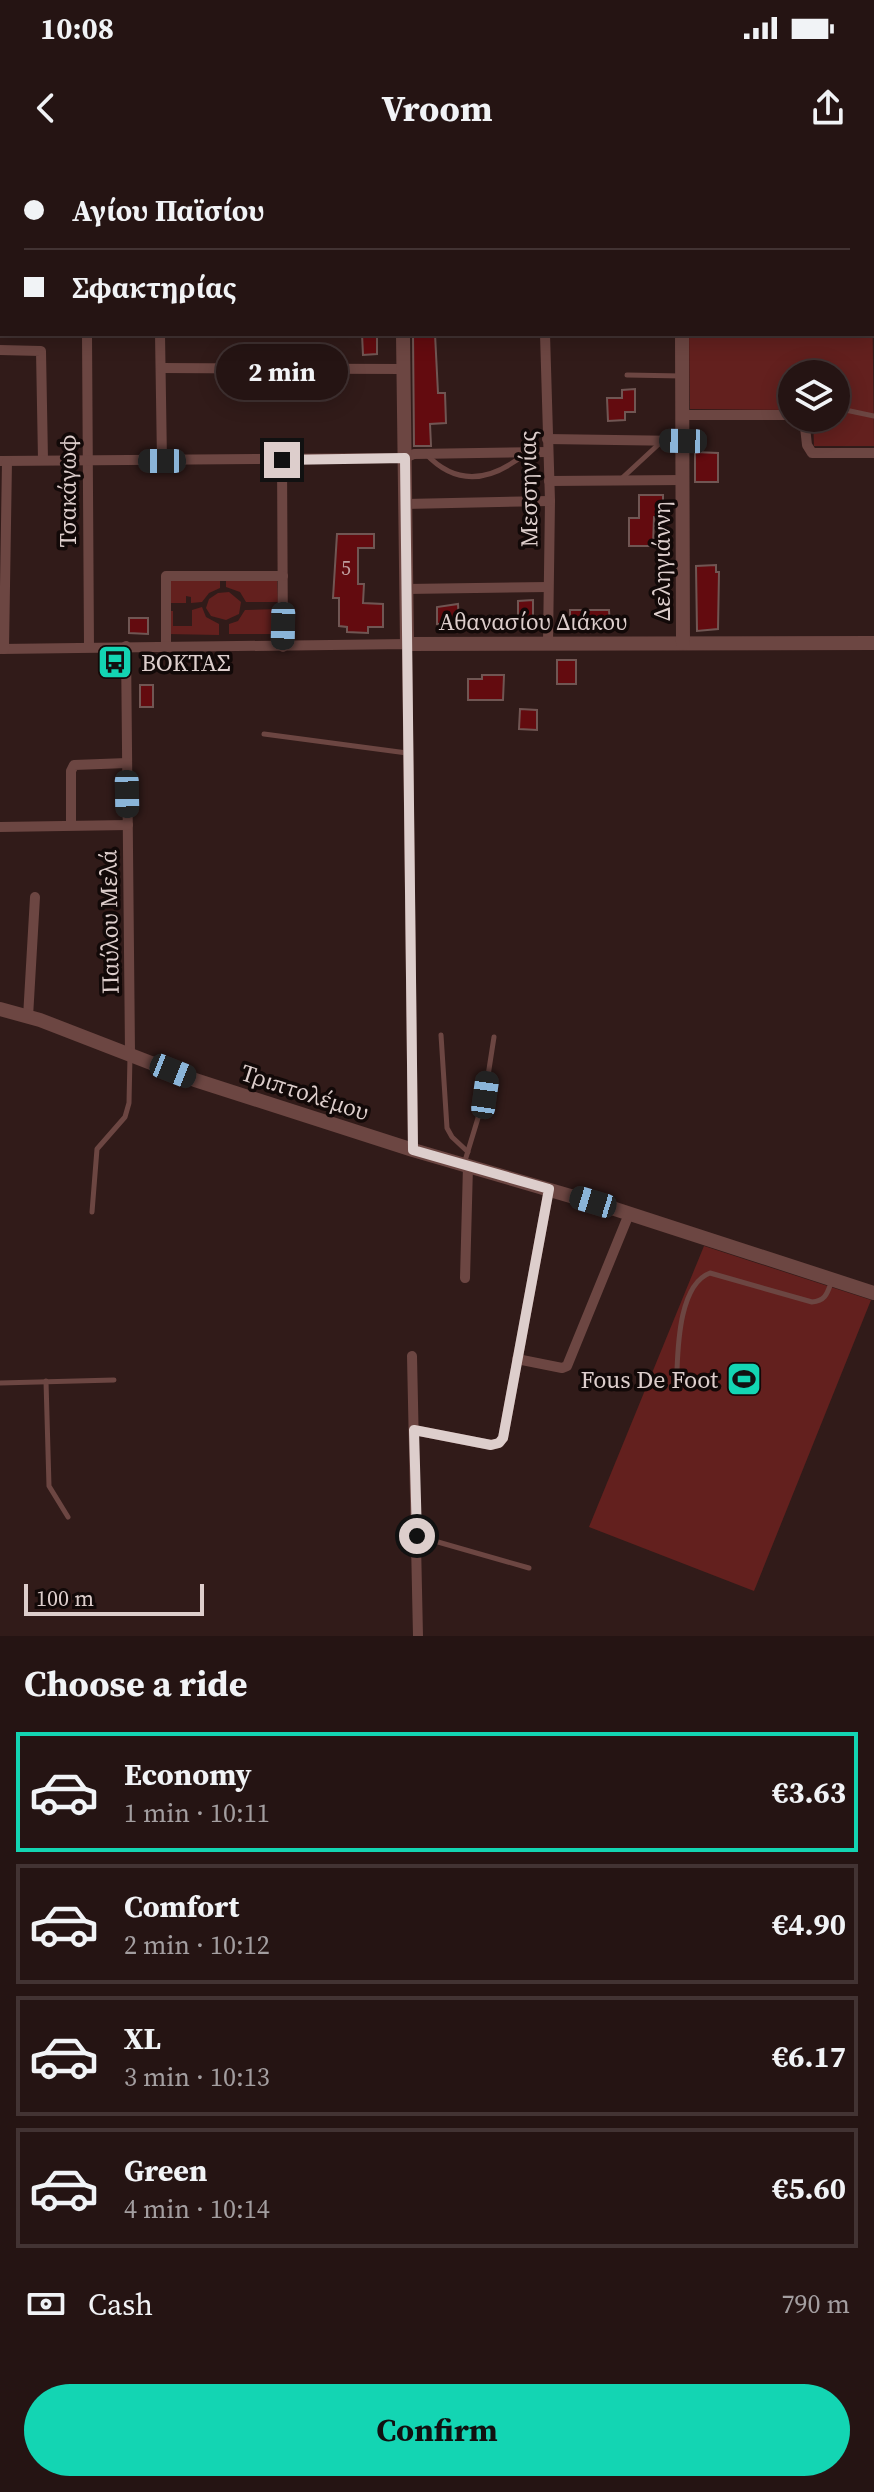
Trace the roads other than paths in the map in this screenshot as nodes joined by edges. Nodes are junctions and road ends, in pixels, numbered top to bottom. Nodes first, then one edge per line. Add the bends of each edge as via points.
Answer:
1 (87, 336) edge
2 (160, 336) edge
3 (403, 336) edge
4 (545, 336) edge
5 (682, 336) edge
6 (0, 350) edge
7 (161, 368) junction
8 (404, 369) junction
9 (627, 375) dead end
10 (683, 376) junction
11 (850, 411) edge
12 (778, 414) edge
13 (683, 415) junction
14 (874, 416) edge
15 (806, 432) edge
16 (547, 439) junction
17 (662, 440) junction
18 (683, 441) junction
19 (527, 452) junction
20 (548, 452) junction
21 (874, 453) edge
22 (425, 454) junction
23 (405, 458) junction
24 (43, 460) junction
25 (87, 460) junction
26 (282, 460) junction
27 (4, 461) edge
28 (162, 461) junction
29 (619, 480) junction
30 (684, 480) junction
31 (549, 481) junction
32 (550, 501) junction
33 (405, 504) junction
34 (283, 576) junction
35 (548, 587) junction
36 (406, 589) junction
37 (548, 643) junction
38 (683, 643) junction
39 (874, 643) edge
40 (407, 644) junction
41 (126, 646) junction
42 (166, 646) junction
43 (89, 647) junction
44 (283, 647) junction
45 (2, 649) edge
46 (264, 734) dead end
47 (408, 753) junction
48 (127, 763) junction
49 (71, 825) junction
50 (128, 825) junction
51 (0, 827) edge
52 (35, 897) dead end
53 (0, 1009) edge
54 (28, 1017) junction
55 (441, 1035) dead end
56 (494, 1037) dead end
57 (130, 1053) junction
58 (413, 1150) junction
59 (466, 1161) junction
60 (549, 1189) junction
61 (92, 1212) dead end
62 (629, 1214) junction
63 (465, 1278) dead end
64 (833, 1278) junction
65 (874, 1293) edge
66 (412, 1356) dead end
67 (517, 1359) junction
68 (677, 1370) dead end
69 (114, 1380) dead end
70 (46, 1381) junction
71 (0, 1383) edge
72 (414, 1430) junction
73 (68, 1517) dead end
74 (417, 1536) junction
75 (529, 1568) dead end
76 (418, 1636) edge

1 - 25 street, Τσακάγωφ
2 - 7 street
3 - 8 street
4 - 16 street, Μεσσηνίας
5 - 10 street, Δεληγιάννη
6 - 24 street via 41,351
7 - 8 street
7 - 28 street
8 - 23 street
9 - 10 lane
10 - 13 street, Δεληγιάννη
11 - 14 lane
12 - 13 street
13 - 18 street, Δεληγιάννη
15 - 21 street via 812,453
16 - 17 street
16 - 20 street, Μεσσηνίας
17 - 18 street
17 - 29 lane
18 - 30 street, Δεληγιάννη
19 - 20 street
19 - 22 street
19 - 22 lane via 507,469 467,476 449,474
20 - 31 street, Μεσσηνίας
22 - 23 street
23 - 26 street
23 - 33 street
24 - 25 street
24 - 27 street
25 - 28 street
25 - 43 street, Τσακάγωφ
26 - 28 street
26 - 34 street
27 - 45 street
29 - 30 street
29 - 31 street
30 - 38 street, Δεληγιάννη
31 - 32 street, Μεσσηνίας
32 - 33 street
32 - 35 street, Μεσσηνίας
33 - 36 street
34 - 42 street via 166,576
34 - 44 street
35 - 36 street
35 - 37 street, Μεσσηνίας
36 - 40 street
37 - 38 street, Αθανασίου Διάκου
37 - 40 street, Αθανασίου Διάκου
38 - 39 street, Αθανασίου Διάκου
40 - 44 street, Αθανασίου Διάκου
40 - 47 street
41 - 42 street, Αθανασίου Διάκου
41 - 43 street, Αθανασίου Διάκου
41 - 48 street, Παύλου Μελά
42 - 44 street, Αθανασίου Διάκου
43 - 45 street, Αθανασίου Διάκου
46 - 47 lane
47 - 58 street
48 - 49 street via 74,765
48 - 50 street, Παύλου Μελά
49 - 50 street
49 - 51 street
50 - 57 street, Παύλου Μελά
52 - 54 street
53 - 54 street, Τριπτολέμου
54 - 57 street, Τριπτολέμου
55 - 59 lane via 447,1128
56 - 59 lane
57 - 58 street, Τριπτολέμου via 195,1080
57 - 61 lane via 129,1103 125,1117 97,1149
58 - 59 street, Τριπτολέμου
59 - 60 street, Τριπτολέμου
59 - 63 street
60 - 62 street, Τριπτολέμου
60 - 67 street
62 - 64 street, Τριπτολέμου
62 - 67 street via 567,1366
64 - 65 street, Τριπτολέμου
64 - 68 lane via 825,1297 812,1302 710,1273 703,1276 680,1322
66 - 72 street
67 - 72 street via 499,1443
69 - 70 lane
70 - 71 lane
70 - 73 lane via 49,1486
72 - 74 street
74 - 75 lane
74 - 76 street

